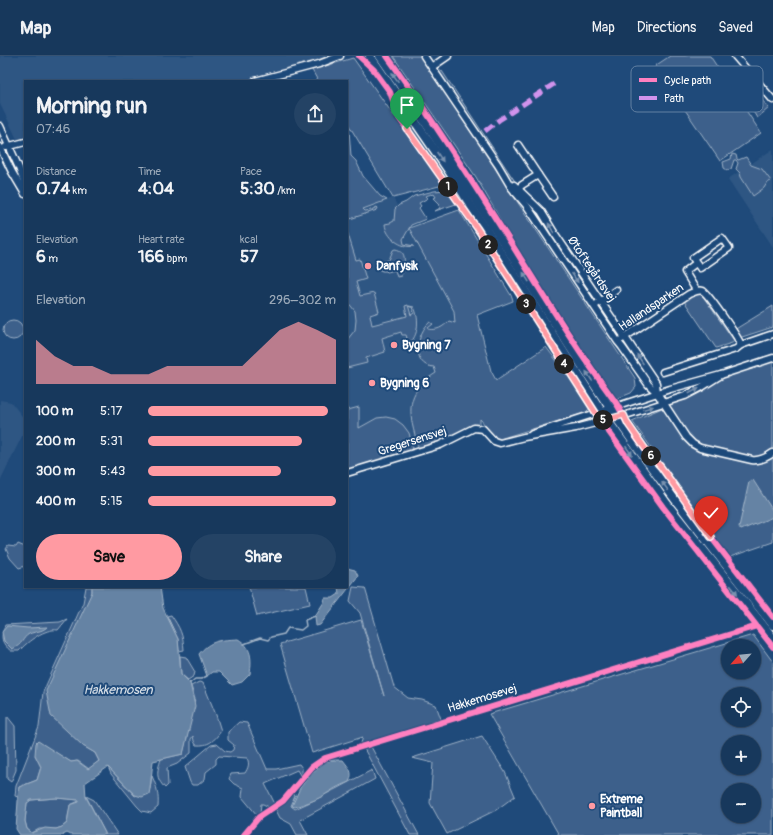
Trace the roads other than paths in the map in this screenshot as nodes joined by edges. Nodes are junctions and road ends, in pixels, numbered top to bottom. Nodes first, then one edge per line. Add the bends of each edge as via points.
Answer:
1 (340, 56) edge
2 (370, 56) edge
3 (380, 56) edge
4 (424, 56) edge
5 (448, 56) edge
6 (735, 56) edge
7 (744, 66) edge
8 (432, 67) junction
9 (259, 80) edge
10 (763, 88) edge
11 (773, 100) edge
12 (0, 126) edge
13 (24, 142) edge
14 (518, 145) dead end
15 (9, 146) junction
16 (1, 148) edge
17 (538, 175) junction
18 (24, 183) edge
19 (517, 190) junction
20 (24, 192) edge
21 (553, 197) dead end
22 (696, 263) junction
23 (616, 290) dead end
24 (696, 290) junction
25 (600, 301) junction
26 (594, 306) junction
27 (773, 334) edge
28 (625, 337) junction
29 (618, 342) junction
30 (740, 345) junction
31 (773, 358) edge
32 (663, 372) dead end
33 (721, 375) junction
34 (657, 393) junction
35 (663, 403) junction
36 (610, 408) junction
37 (601, 411) junction
38 (616, 417) junction
39 (607, 420) junction
40 (524, 437) junction
41 (773, 453) edge
42 (348, 473) edge
43 (773, 625) edge
44 (773, 638) edge

1 - 9 street
2 -> 37 main road via 449,171
36 -> 3 main road via 441,143
4 - 8 street, Øtoftegårdsvej
5 - 8 street
6 - 7 street
8 - 19 street, Øtoftegårdsvej
10 - 11 street
12 - 15 street
13 - 15 street
14 - 17 street
15 - 16 street
15 - 18 street
16 - 20 street
17 - 19 street
17 - 21 street
25 -> 19 street, Øtoftegårdsvej via 541,211
19 -> 26 street, Øtoftegårdsvej
22 - 22 street, Hallandsparken via 693,258 722,238 729,248 700,268
22 - 24 street, Hallandsparken via 685,272
23 - 25 street
24 - 28 street, Hallandsparken
24 - 30 street, Hallandsparken via 709,296
25 - 26 street
25 - 28 street, Øtoftegårdsvej
26 - 29 street, Øtoftegårdsvej
27 - 30 street
28 - 29 street, Hallandsparken
34 -> 28 street, Øtoftegårdsvej via 656,383
29 - 34 street, Øtoftegårdsvej via 649,386
30 - 32 street via 736,349
31 - 33 street
33 - 34 street, Gregersensvej
35 -> 33 street, Gregersensvej via 685,396
34 - 35 street, Øtoftegårdsvej
34 - 36 street, Gregersensvej
38 -> 35 street, Gregersensvej
35 - 41 street, Øtoftegårdsvej via 686,437 700,448 758,461
36 - 37 street, Gregersensvej
36 - 38 main road
37 - 39 main road
37 - 40 street, Gregersensvej
38 - 39 street, Gregersensvej
43 -> 38 main road via 674,499
39 - 40 street, Gregersensvej
39 -> 44 main road via 667,504
40 - 42 street, Gregersensvej via 496,443 483,429 474,428 440,445

